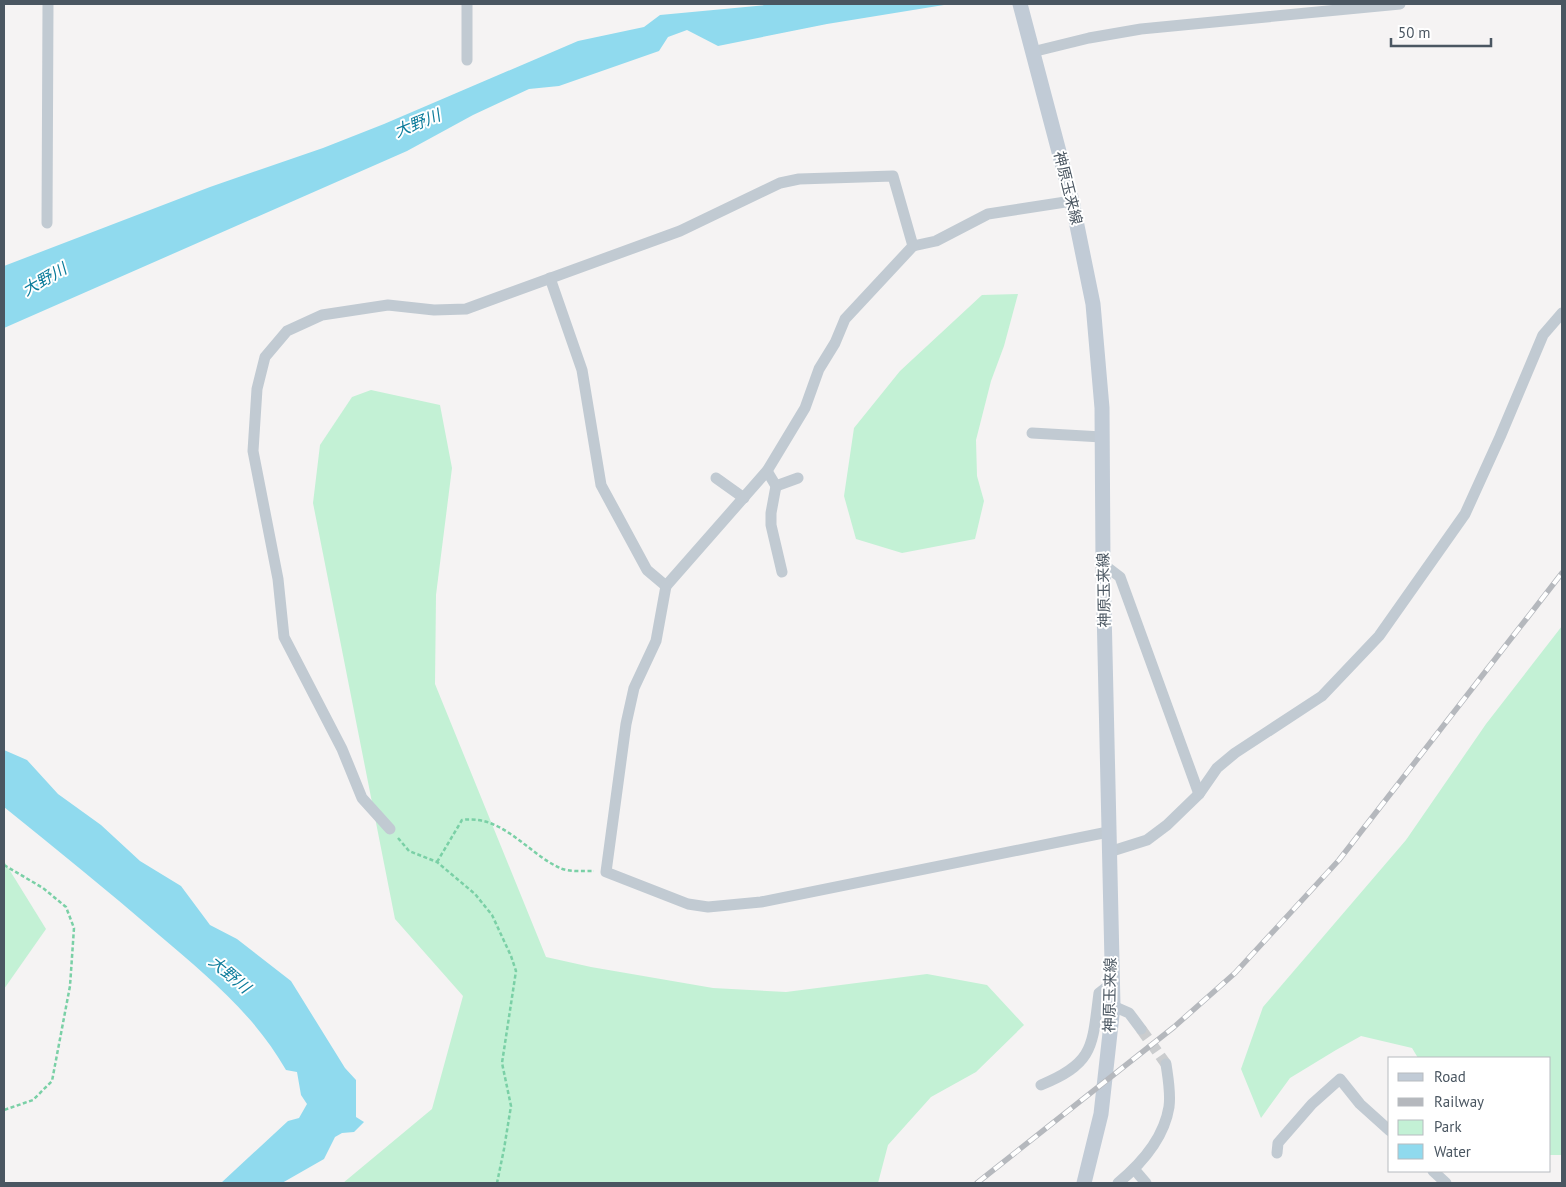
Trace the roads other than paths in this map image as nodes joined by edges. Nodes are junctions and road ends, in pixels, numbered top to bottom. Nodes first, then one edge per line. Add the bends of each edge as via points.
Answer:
1 (48, 4) edge
2 (467, 4) edge
3 (1020, 4) edge
4 (1400, 4) edge
5 (1032, 52) junction
6 (467, 60) dead end
7 (1072, 201) junction
8 (47, 223) dead end
9 (912, 246) junction
10 (550, 278) junction
11 (1562, 313) edge
12 (1032, 433) dead end
13 (1102, 437) junction
14 (767, 471) junction
15 (716, 478) dead end
16 (798, 478) dead end
17 (776, 486) junction
18 (744, 498) junction
19 (1103, 564) junction
20 (782, 572) dead end
21 (666, 586) junction
22 (1199, 794) junction
23 (390, 829) road end
24 (1108, 832) junction
25 (1109, 852) junction
26 (1112, 983) junction
27 (1113, 1006) junction
28 (1141, 1029) tunnel mouth
29 (1166, 1064) tunnel mouth
30 (1041, 1085) dead end
31 (1388, 1129) edge
32 (1277, 1153) dead end
33 (1134, 1169) junction
34 (1434, 1172) edge
35 (1084, 1183) edge
36 (1118, 1183) edge
37 (1146, 1183) edge
38 (1446, 1183) edge

1 - 8 street
2 - 6 street
3 - 5 main road, 神原玉来線
4 - 5 street via 1141,29
5 - 7 main road, 神原玉来線
7 - 9 street via 988,214 936,241
7 - 13 main road, 神原玉来線 via 1093,304
9 - 10 street via 893,176 799,179 780,184 680,231
9 - 14 street via 845,319 819,370 805,408
10 - 21 street via 582,370 601,485 647,570
10 - 23 street via 466,309 434,310 388,305 322,315 287,331 265,357 256,389 253,451 278,579 284,637 342,749 362,798
11 - 22 street via 1543,335 1465,514 1379,636 1322,696 1217,768
12 - 13 street
13 - 19 main road, 神原玉来線
14 - 17 street
14 - 18 street
15 - 18 street
16 - 17 street
17 - 20 street via 771,525
18 - 21 street
19 - 22 street via 1120,577
19 - 24 main road, 神原玉来線
21 - 24 street via 656,641 634,688 626,724 606,872 688,904 708,907 761,902
22 - 25 street via 1147,840
24 - 25 main road, 神原玉来線
25 - 26 main road, 神原玉来線
26 - 27 main road, 神原玉来線
26 - 30 street via 1099,993 1088,1052 1077,1066
27 - 28 street via 1129,1013
27 - 35 main road, 神原玉来線 via 1101,1114
29 - 33 street via 1169,1106 1165,1124 1156,1142
31 - 32 street via 1360,1104 1340,1079 1312,1104 1278,1144
33 - 36 street
33 - 37 street
34 - 38 street

